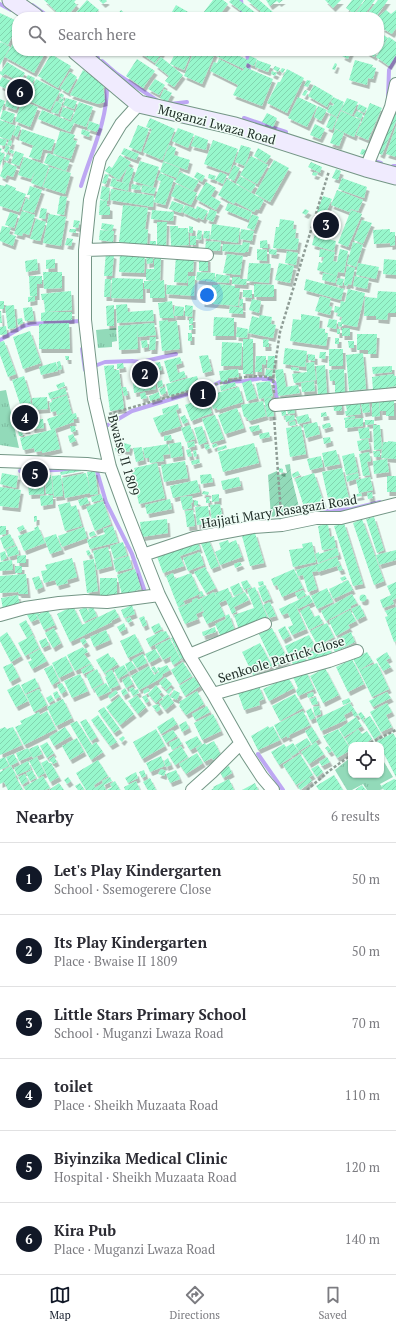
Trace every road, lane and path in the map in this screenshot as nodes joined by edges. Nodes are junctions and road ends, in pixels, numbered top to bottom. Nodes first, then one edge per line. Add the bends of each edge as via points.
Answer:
1 (82, 56) edge
2 (396, 84) edge
3 (139, 104) junction
4 (333, 157) junction
5 (366, 168) junction
6 (396, 176) edge
7 (85, 250) junction
8 (207, 255) dead end
9 (273, 378) junction
10 (396, 394) edge
11 (275, 405) junction
12 (99, 417) junction
13 (0, 462) edge
14 (110, 467) junction
15 (396, 504) edge
16 (282, 525) junction
17 (143, 554) junction
18 (159, 596) junction
19 (0, 615) edge
20 (265, 624) dead end
21 (357, 651) dead end
22 (189, 655) junction
23 (213, 694) junction
24 (396, 730) edge
25 (372, 742) edge
26 (240, 743) junction
27 (348, 757) edge
28 (192, 790) edge
29 (273, 790) edge
30 (307, 790) edge

1 - 3 street, Muganzi Lwaza Road
2 - 5 street via 391,107
3 - 4 street, Muganzi Lwaza Road via 235,126
3 - 7 street, Bwaise II 1809 via 121,124 100,159 90,200
4 - 5 street, Muganzi Lwaza Road
4 - 9 path via 280,332
5 - 6 street, Muganzi Lwaza Road
7 - 8 street via 119,249
7 - 12 street, Bwaise II 1809 via 85,320 94,399
9 - 11 path
9 - 12 path via 261,376 231,380
10 - 11 street
11 - 16 path
12 - 14 street, Bwaise II 1809
13 - 14 street
14 - 17 street, Bwaise II 1809
15 - 16 street, Hajjati Mary Kasagazi Road via 341,518 316,518
16 - 17 street, Hajjati Mary Kasagazi Road via 253,527 194,538
17 - 18 street, Bwaise II 1809
18 - 19 street via 107,602 60,603
18 - 22 street, Bwaise II 1809
20 - 22 street
21 - 23 street, Senkoole Patrick Close
22 - 23 street, Bwaise II 1809
23 - 26 street, Bwaise II 1809
24 - 25 path
26 - 28 street
26 - 29 street, Bwaise II 1809 via 262,778
27 - 30 path

